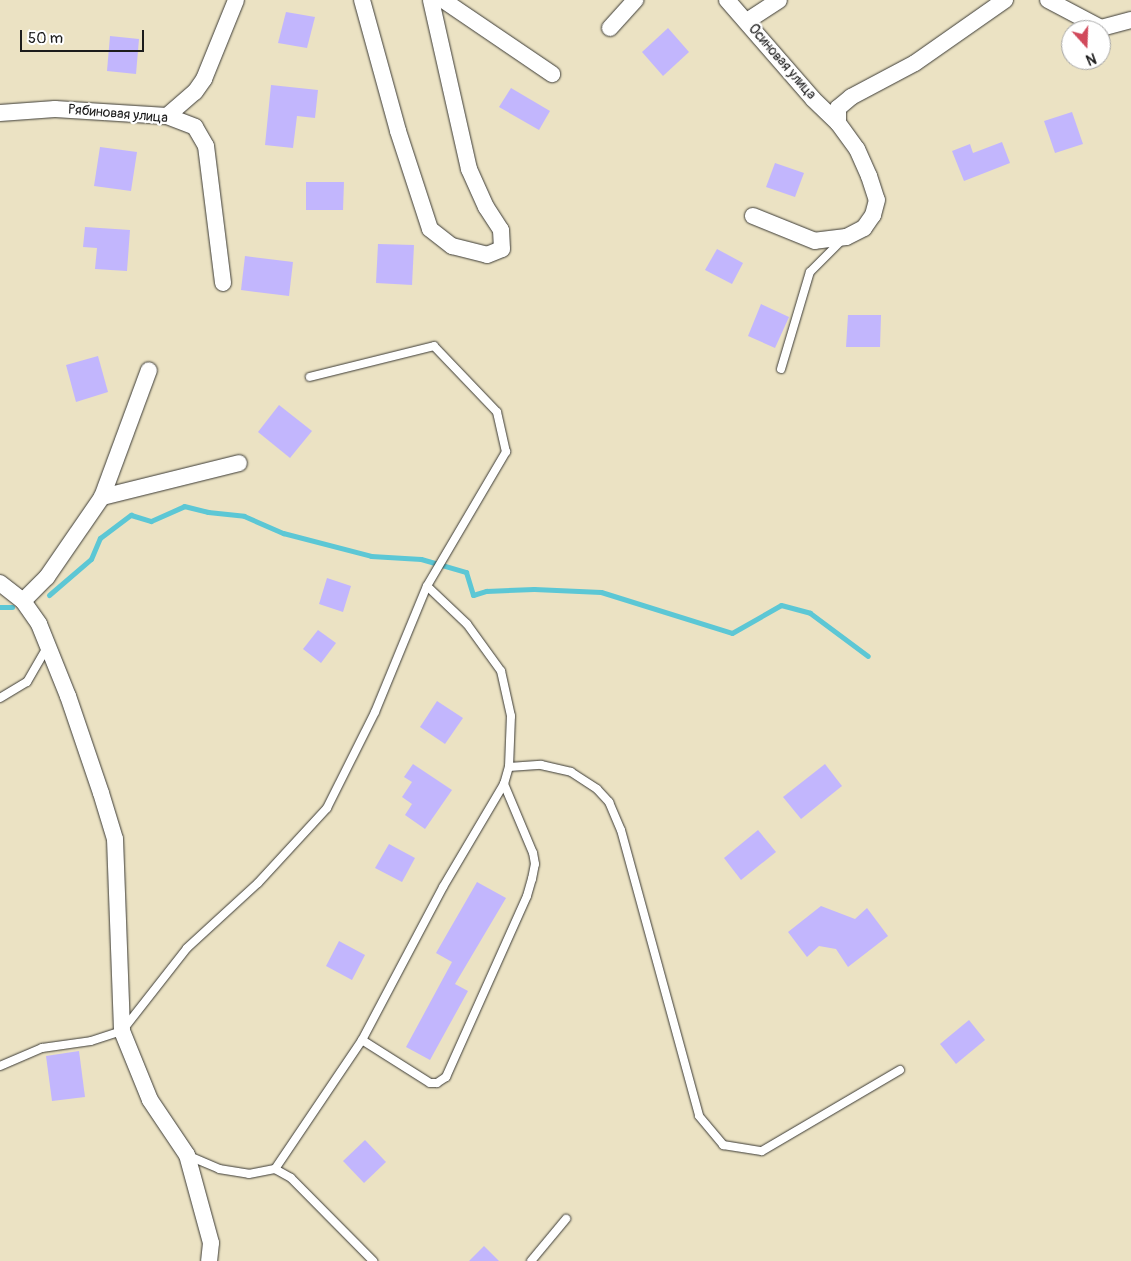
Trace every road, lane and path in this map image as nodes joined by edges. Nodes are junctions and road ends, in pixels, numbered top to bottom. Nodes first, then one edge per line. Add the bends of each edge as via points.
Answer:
1 (236, 0) edge
2 (362, 0) edge
3 (431, 0) edge
4 (442, 0) edge
5 (635, 0) edge
6 (727, 0) edge
7 (779, 0) edge
8 (1005, 0) edge
9 (1048, 0) edge
10 (1131, 20) edge
11 (747, 21) junction
12 (610, 28) dead end
13 (552, 74) dead end
14 (0, 113) edge
15 (166, 116) junction
16 (838, 122) junction
17 (753, 216) dead end
18 (846, 236) junction
19 (223, 284) dead end
20 (781, 369) dead end
21 (149, 370) dead end
22 (310, 377) dead end
23 (239, 463) dead end
24 (102, 497) junction
25 (0, 583) edge
26 (427, 586) junction
27 (24, 601) junction
28 (47, 648) junction
29 (0, 698) edge
30 (509, 767) junction
31 (504, 784) junction
32 (122, 1031) junction
33 (362, 1040) junction
34 (0, 1066) edge
35 (900, 1070) dead end
36 (187, 1155) junction
37 (275, 1169) junction
38 (566, 1219) dead end
39 (209, 1261) edge
40 (374, 1261) edge
41 (530, 1261) edge

1 - 15 street via 204,79 195,92
2 - 3 street via 395,122 430,229 452,246 487,255 502,249 501,230 486,207 469,169
4 - 13 street
5 - 12 street
6 - 11 street, Осиновая улица
7 - 11 street
8 - 16 street via 916,63 851,97 838,108
9 - 10 street via 1101,28
11 - 16 street, Осиновая улица via 813,99
14 - 15 street, Рябиновая улица via 55,109
15 - 19 street, Рябиновая улица via 195,127 206,146
16 - 18 street, Осиновая улица via 857,149 877,200 873,215 864,228
17 - 18 street via 815,241
18 - 20 lane via 810,272
21 - 24 street
22 - 26 lane via 434,346 497,412 506,452
23 - 24 street
24 - 27 street via 47,578
25 - 27 street
26 - 30 lane via 467,624 501,671 511,716
26 - 32 lane via 375,712 327,808 258,883 187,948
27 - 28 street via 39,624
28 - 29 lane via 27,682
28 - 32 street via 68,696 115,839
30 - 31 lane
30 - 35 lane via 541,765 571,772 597,789 609,802 621,830 699,1116 723,1146 762,1150
31 - 33 lane via 443,887
31 - 33 lane via 535,864 527,896 446,1077 430,1083
32 - 34 lane via 91,1042 42,1048
32 - 36 street via 150,1100
33 - 37 lane
36 - 37 lane via 219,1169 249,1174
36 - 39 street via 211,1242
37 - 40 lane via 291,1178
38 - 41 lane

